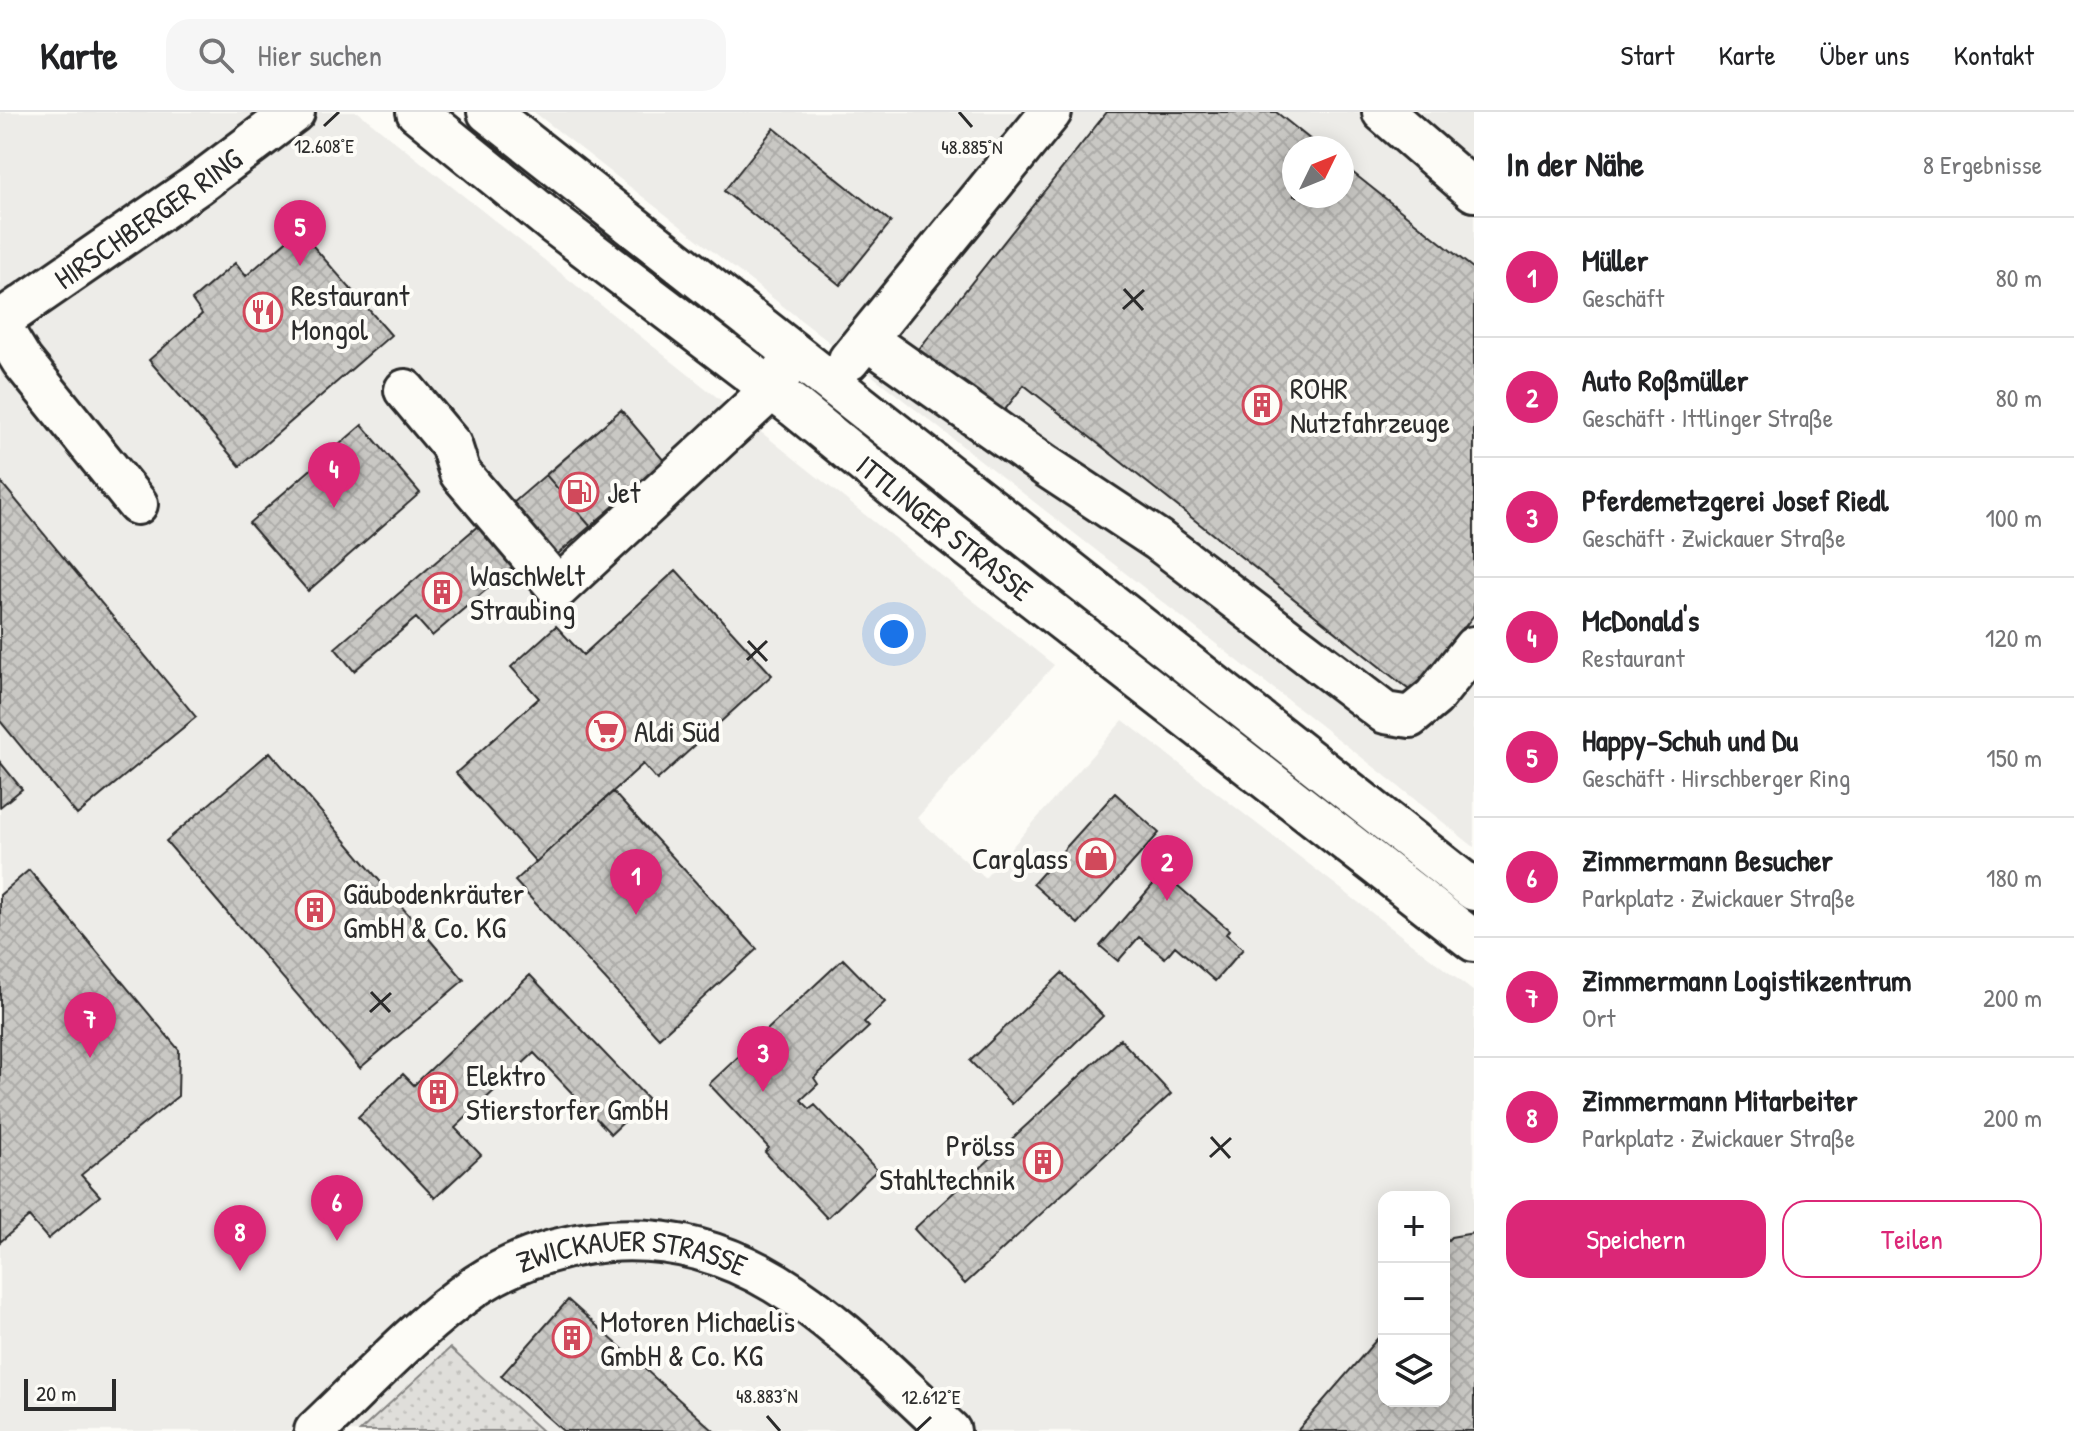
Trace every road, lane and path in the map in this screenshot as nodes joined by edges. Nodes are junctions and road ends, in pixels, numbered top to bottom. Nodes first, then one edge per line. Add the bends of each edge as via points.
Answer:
1 (294, 112) edge
2 (417, 112) edge
3 (488, 112) edge
4 (1051, 112) edge
5 (1383, 112) edge
6 (1474, 191) edge
7 (0, 323) edge
8 (866, 339) junction
9 (797, 355) junction
10 (831, 382) junction
11 (770, 388) junction
12 (405, 390) dead end
13 (137, 504) dead end
14 (1474, 647) edge
15 (1474, 890) edge
16 (1474, 941) edge
17 (315, 1431) edge
18 (950, 1431) edge

1 - 7 street, HIRSCHBERGER RING
2 - 11 street, ITTLINGER STRASSE
3 - 9 street, ITTLINGER STRASSE
4 - 8 street
5 - 6 street
7 - 13 street via 22,361
8 - 10 street
8 - 14 street via 1158,540 1385,713 1410,717 1434,697
9 - 10 street, ITTLINGER STRASSE
9 - 11 street
10 - 15 street, ITTLINGER STRASSE
11 - 12 street via 558,588 460,473 451,445
11 - 16 street, ITTLINGER STRASSE
17 - 18 street, ZWICKAUER STRASSE via 458,1299 508,1266 580,1243 647,1238 697,1246 781,1284 822,1314

